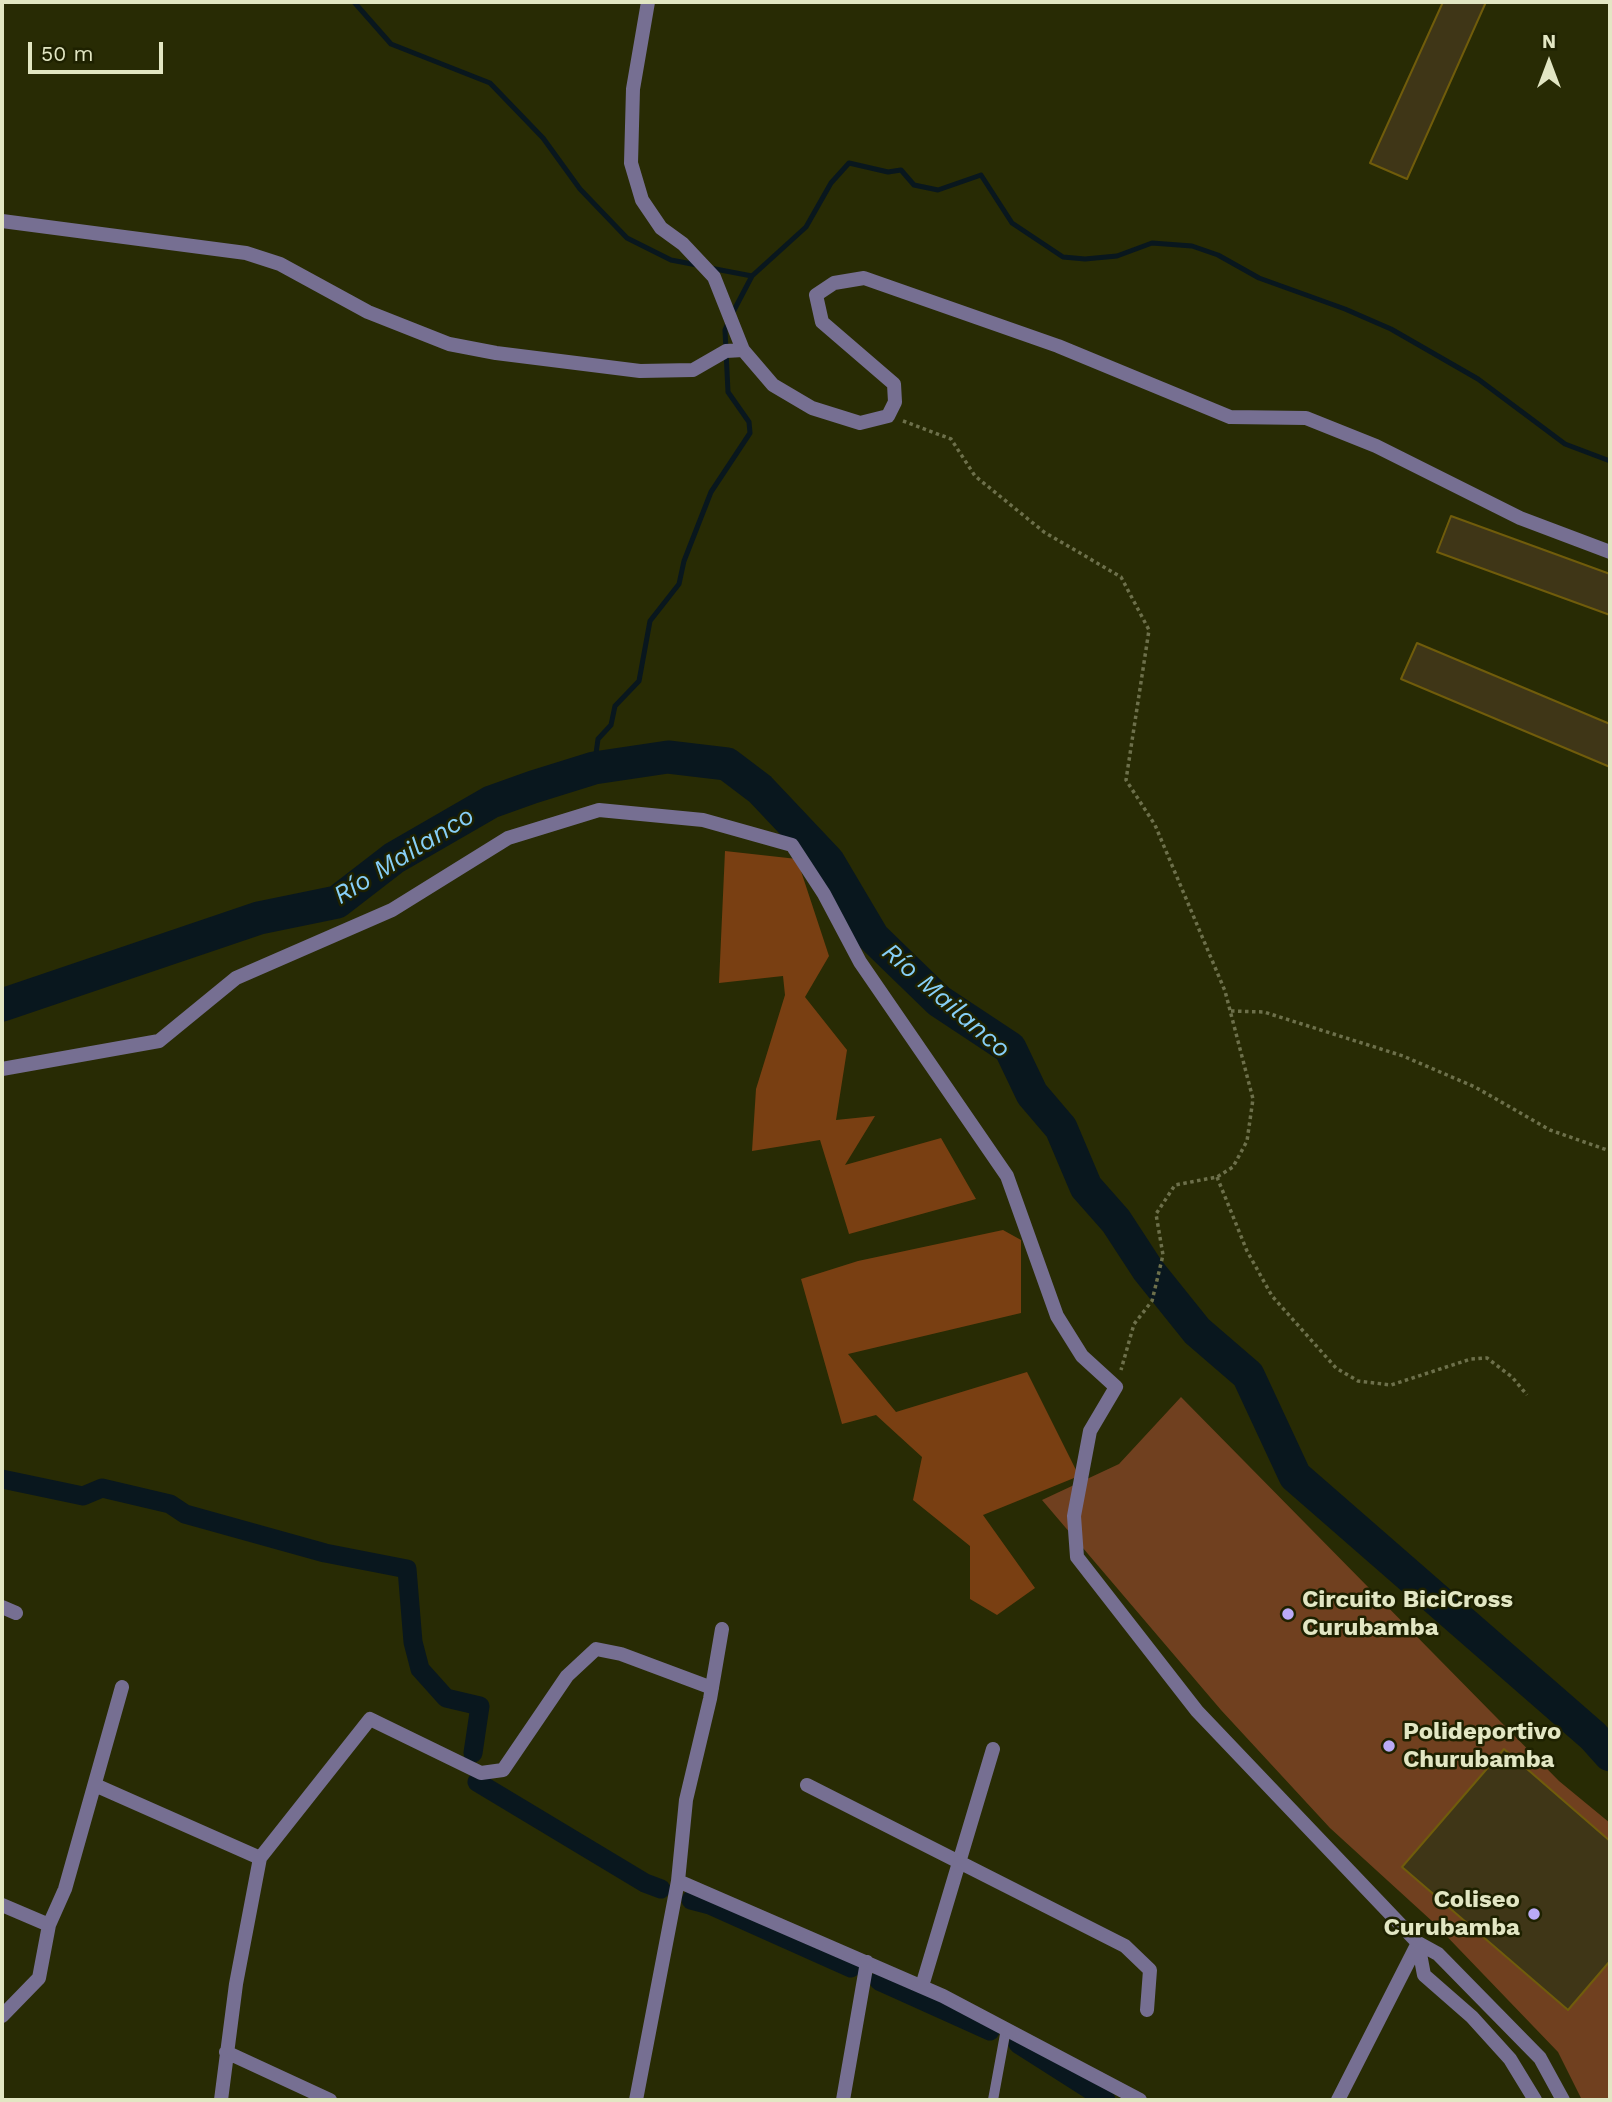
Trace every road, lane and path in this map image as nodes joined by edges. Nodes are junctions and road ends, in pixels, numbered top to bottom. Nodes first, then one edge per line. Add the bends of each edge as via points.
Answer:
1 (648, 2) edge
2 (2, 221) edge
3 (743, 350) junction
4 (888, 416) junction
5 (1610, 552) edge
6 (1231, 1011) junction
7 (2, 1069) edge
8 (1610, 1151) edge
9 (1217, 1177) junction
10 (1116, 1387) junction
11 (1527, 1395) dead end
12 (2, 1607) edge
13 (16, 1612) dead end
14 (722, 1629) dead end
15 (122, 1687) dead end
16 (712, 1688) junction
17 (993, 1749) dead end
18 (95, 1784) junction
19 (807, 1785) dead end
20 (260, 1858) junction
21 (960, 1860) junction
22 (678, 1881) junction
23 (2, 1905) edge
24 (49, 1924) junction
25 (1418, 1943) junction
26 (867, 1962) junction
27 (922, 1986) junction
28 (1147, 2010) dead end
29 (2, 2016) edge
30 (1006, 2029) junction
31 (226, 2052) junction
32 (221, 2100) edge
33 (330, 2100) edge
34 (636, 2100) edge
35 (843, 2100) edge
36 (993, 2100) edge
37 (1140, 2100) edge
38 (1338, 2100) edge
39 (1535, 2100) edge
40 (1563, 2100) edge

1 - 3 street via 633,89 631,163 642,200 661,228 714,277
2 - 3 street via 246,253 280,264 391,322 449,344 496,353 640,371 694,370 726,351
3 - 4 street via 773,385 812,408 860,423
4 - 5 street via 895,402 894,384 822,322 816,295 834,283 864,278 1058,346 1230,417 1306,418 1376,446 1520,518
4 - 6 path via 951,439 975,476 1044,532 1121,578 1149,630 1126,780 1155,825
6 - 8 path via 1264,1012 1403,1056 1475,1087 1550,1130
6 - 9 path via 1253,1099 1247,1141 1233,1167
7 - 10 street via 159,1041 236,978 392,910 509,838 599,810 703,820 760,835 792,845 867,972 1007,1176 1056,1316 1082,1356
9 - 10 path via 1175,1185 1156,1214 1163,1255 1152,1301 1134,1324
9 - 11 path via 1247,1251 1272,1296 1336,1367 1357,1381 1391,1385 1487,1358
10 - 25 street via 1090,1431 1074,1516 1077,1558 1197,1711
12 - 13 street
14 - 16 street
15 - 18 street
16 - 20 street via 596,1649 566,1676 503,1770 481,1773 370,1719
16 - 22 street via 686,1800
17 - 21 street
18 - 20 street
18 - 24 street via 65,1889
19 - 21 street
20 - 31 street
21 - 27 street
21 - 28 street via 1125,1946 1150,1970
22 - 26 street
22 - 34 street
23 - 24 street
24 - 29 street via 39,1978
25 - 38 street
25 - 39 street via 1424,1975 1510,2059
25 - 40 street via 1438,1954 1540,2058
26 - 27 street
26 - 35 street
27 - 30 street
30 - 36 lane
30 - 37 street
31 - 32 street
31 - 33 street

